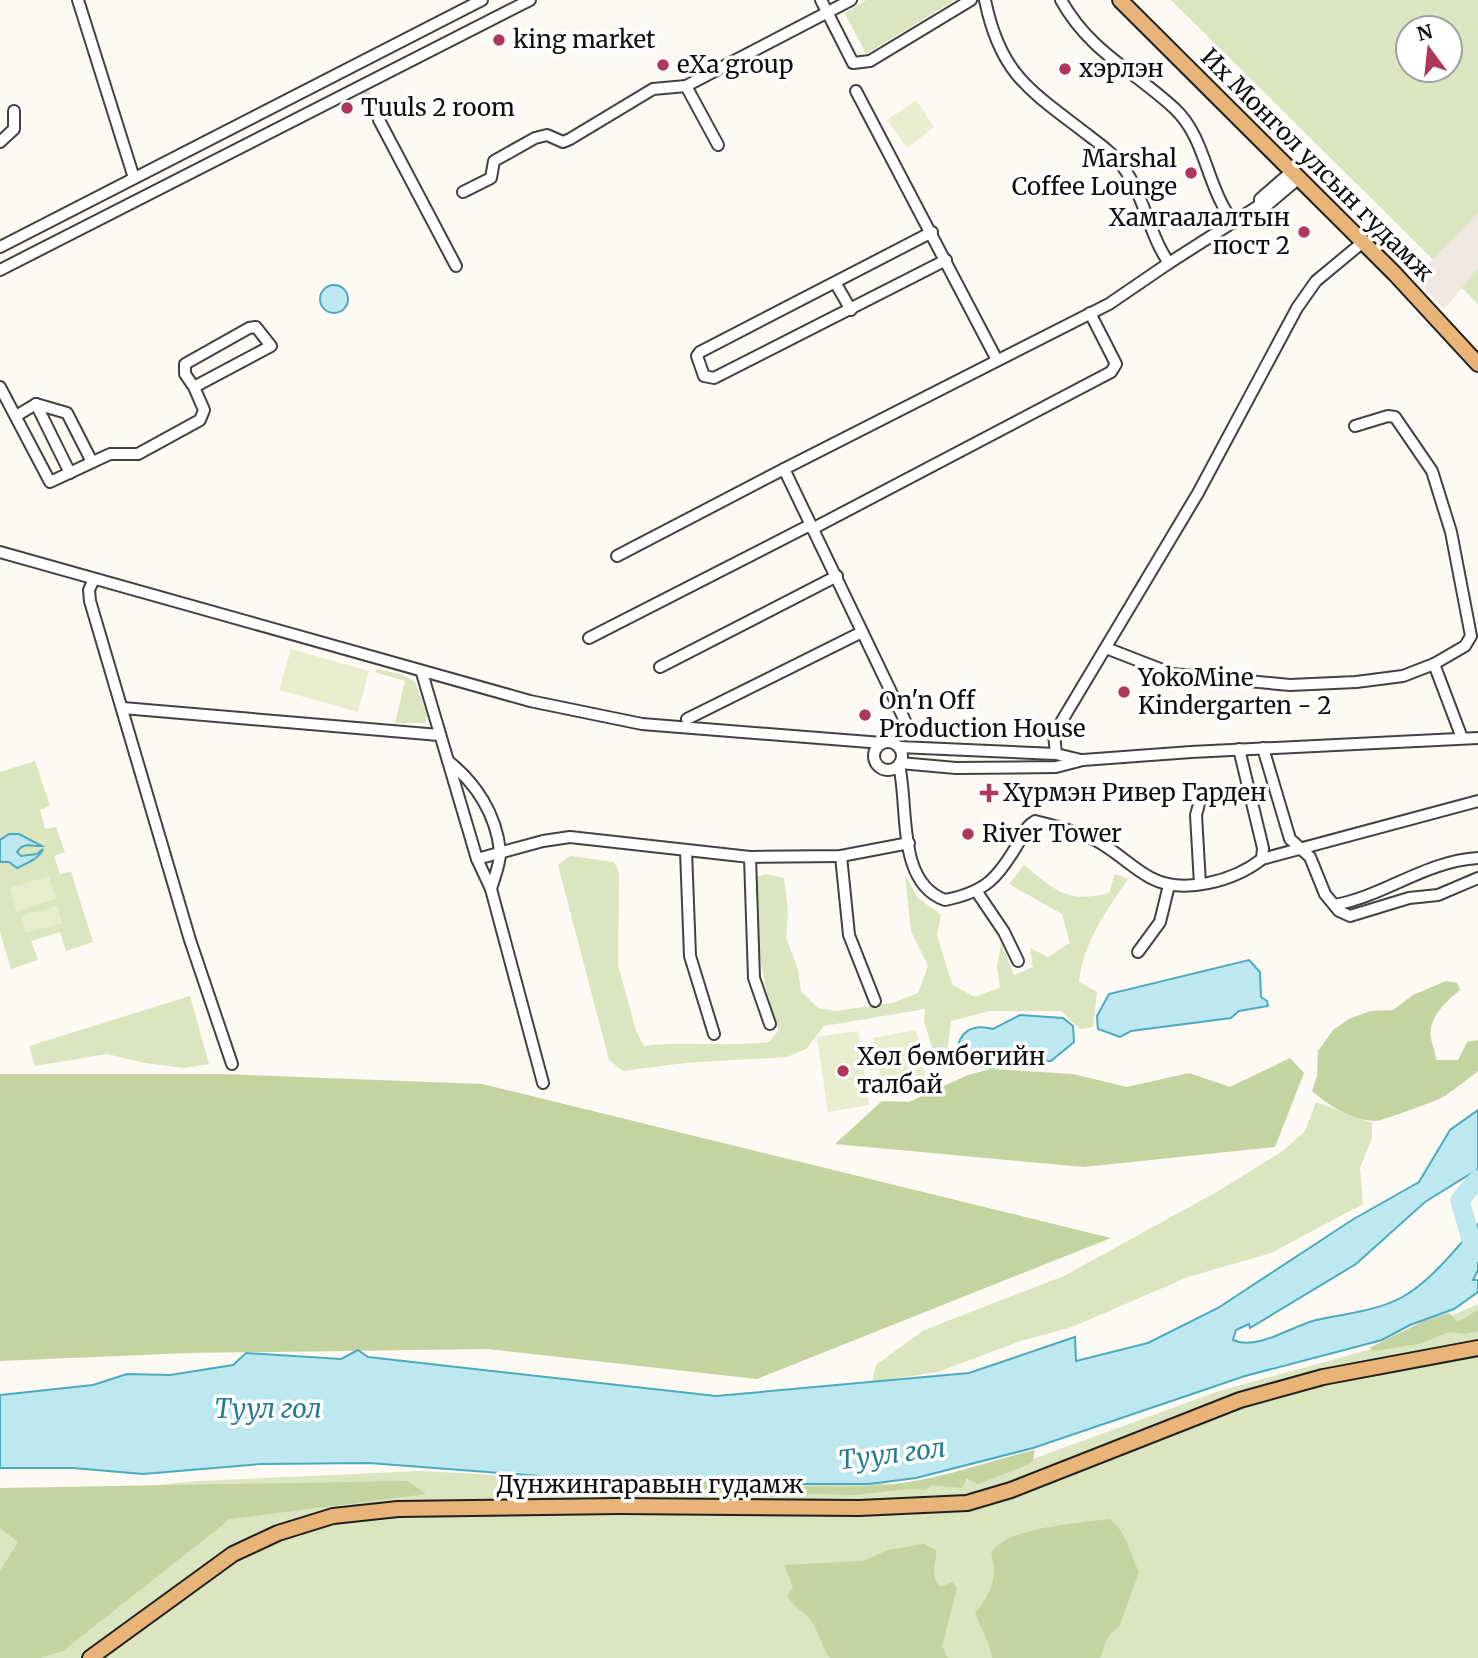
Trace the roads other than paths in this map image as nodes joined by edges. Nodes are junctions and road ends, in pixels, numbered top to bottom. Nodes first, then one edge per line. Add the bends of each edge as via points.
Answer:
1 (78, 0) edge
2 (482, 0) edge
3 (530, 0) edge
4 (821, 0) edge
5 (851, 0) edge
6 (971, 0) edge
7 (985, 0) edge
8 (1061, 0) edge
9 (1120, 0) edge
10 (829, 14) junction
11 (351, 67) junction
12 (686, 86) junction
13 (361, 87) junction
14 (856, 91) dead end
15 (14, 111) dead end
16 (379, 120) tunnel mouth
17 (0, 142) edge
18 (718, 145) dead end
19 (1294, 175) junction
20 (134, 178) junction
21 (463, 192) dead end
22 (1233, 223) junction
23 (932, 232) junction
24 (1363, 242) junction
25 (0, 247) edge
26 (946, 260) junction
27 (1169, 263) junction
28 (456, 266) dead end
29 (0, 270) edge
30 (836, 284) junction
31 (851, 310) junction
32 (1090, 313) junction
33 (998, 360) junction
34 (1478, 364) edge
35 (0, 387) edge
36 (194, 387) junction
37 (36, 404) junction
38 (16, 416) junction
39 (1355, 426) dead end
40 (92, 462) junction
41 (784, 469) junction
42 (70, 473) junction
43 (811, 527) junction
44 (0, 552) edge
45 (617, 556) dead end
46 (837, 576) junction
47 (94, 579) junction
48 (862, 632) junction
49 (589, 638) dead end
50 (1106, 648) junction
51 (1434, 664) junction
52 (660, 667) dead end
53 (422, 673) junction
54 (123, 708) junction
55 (687, 719) dead end
56 (905, 723) dead end
57 (439, 735) junction
58 (846, 738) junction
59 (1462, 738) junction
60 (1478, 738) edge
61 (882, 743) junction
62 (899, 747) junction
63 (1263, 748) junction
64 (1239, 749) junction
65 (1056, 754) junction
66 (873, 755) junction
67 (1083, 760) junction
68 (448, 761) junction
69 (896, 766) junction
70 (1201, 797) dead end
71 (1478, 801) edge
72 (909, 843) junction
73 (1301, 848) junction
74 (686, 851) junction
75 (500, 852) junction
76 (841, 856) junction
77 (750, 858) junction
78 (1478, 858) edge
79 (477, 859) junction
80 (1262, 859) junction
81 (1478, 878) edge
82 (1200, 884) junction
83 (1169, 885) junction
84 (491, 889) junction
85 (977, 892) junction
86 (1335, 905) junction
87 (1138, 952) dead end
88 (1018, 961) dead end
89 (876, 1001) dead end
90 (770, 1024) dead end
91 (714, 1034) dead end
92 (232, 1064) dead end
93 (543, 1083) dead end
94 (1478, 1348) edge
95 (90, 1658) edge

1 - 20 street
2 - 11 street
3 - 13 street
4 - 10 street
5 - 10 street
6 - 10 street via 859,64 853,63
7 - 27 street via 1001,52 1015,75 1122,165
8 - 22 street via 1103,53 1176,109 1205,154
9 - 19 main road, Их Монгол улсын гудамж
10 - 12 street via 806,21
11 - 13 street
11 - 20 street
12 - 18 street
12 - 21 street via 653,89 563,142 547,135 535,138 494,161 491,178
13 - 29 street
14 - 23 street
15 - 17 street via 14,129
16 - 28 street
19 - 22 street
19 - 24 main road, Их Монгол улсын гудамж
20 - 25 street
22 - 27 street
23 - 26 street
23 - 30 street
24 - 34 main road, Их Монгол улсын гудамж
24 - 50 street via 1316,281 1297,308 1198,493
26 - 31 street
26 - 33 street
27 - 32 street
30 - 31 street
30 - 31 street via 700,352 697,356 704,376 714,378
32 - 33 street
32 - 43 street via 1116,364 1111,372
33 - 41 street
35 - 38 street
36 - 36 street via 238,363 271,346 256,327 249,328 185,364 185,374
36 - 40 street via 204,410 200,420 138,454 110,454
37 - 38 street
37 - 40 street via 66,412
37 - 42 street
38 - 42 street via 50,482
39 - 51 street via 1395,417 1432,471 1451,532 1471,636 1465,646
40 - 42 street
41 - 43 street
41 - 45 street
43 - 46 street
43 - 49 street
44 - 47 street
46 - 48 street
46 - 52 street
47 - 53 street
47 - 54 street via 90,601
48 - 55 street
48 - 56 street
50 - 51 street via 1172,674 1290,685 1391,678
50 - 65 street via 1054,734
51 - 59 street
53 - 57 street
53 - 58 street via 642,724
54 - 57 street
54 - 92 street via 186,928
57 - 68 street
58 - 61 street
58 - 66 street
59 - 60 street
59 - 63 street
61 - 62 street
61 - 66 street
62 - 65 street
62 - 69 street via 902,755
63 - 64 street
63 - 73 street via 1290,839
64 - 67 street
64 - 80 street
65 - 67 street
66 - 69 street via 877,766
67 - 69 street via 1056,766
68 - 75 street via 471,781 486,806
68 - 79 street
69 - 72 street via 904,788
70 - 82 street via 1195,836
71 - 73 street
72 - 76 street
72 - 85 street via 915,875 927,891 945,900
73 - 80 street
73 - 86 street
74 - 75 street via 570,837
74 - 77 street
74 - 91 street via 690,956
75 - 79 street
75 - 84 street
76 - 77 street
76 - 89 street via 849,934
77 - 90 street via 754,978
78 - 86 street via 1428,867 1384,890
79 - 84 street
80 - 82 street via 1247,871
81 - 86 street via 1438,895 1409,898 1350,916
82 - 83 street
83 - 85 street via 1150,878 1097,841 1035,821 1003,868
83 - 87 street via 1160,922
84 - 93 street
85 - 88 street
94 - 95 main road, Дүнжингаравын гудамж via 1342,1373 1240,1400 967,1503 841,1508 516,1506 376,1509 333,1516 278,1533 233,1554

